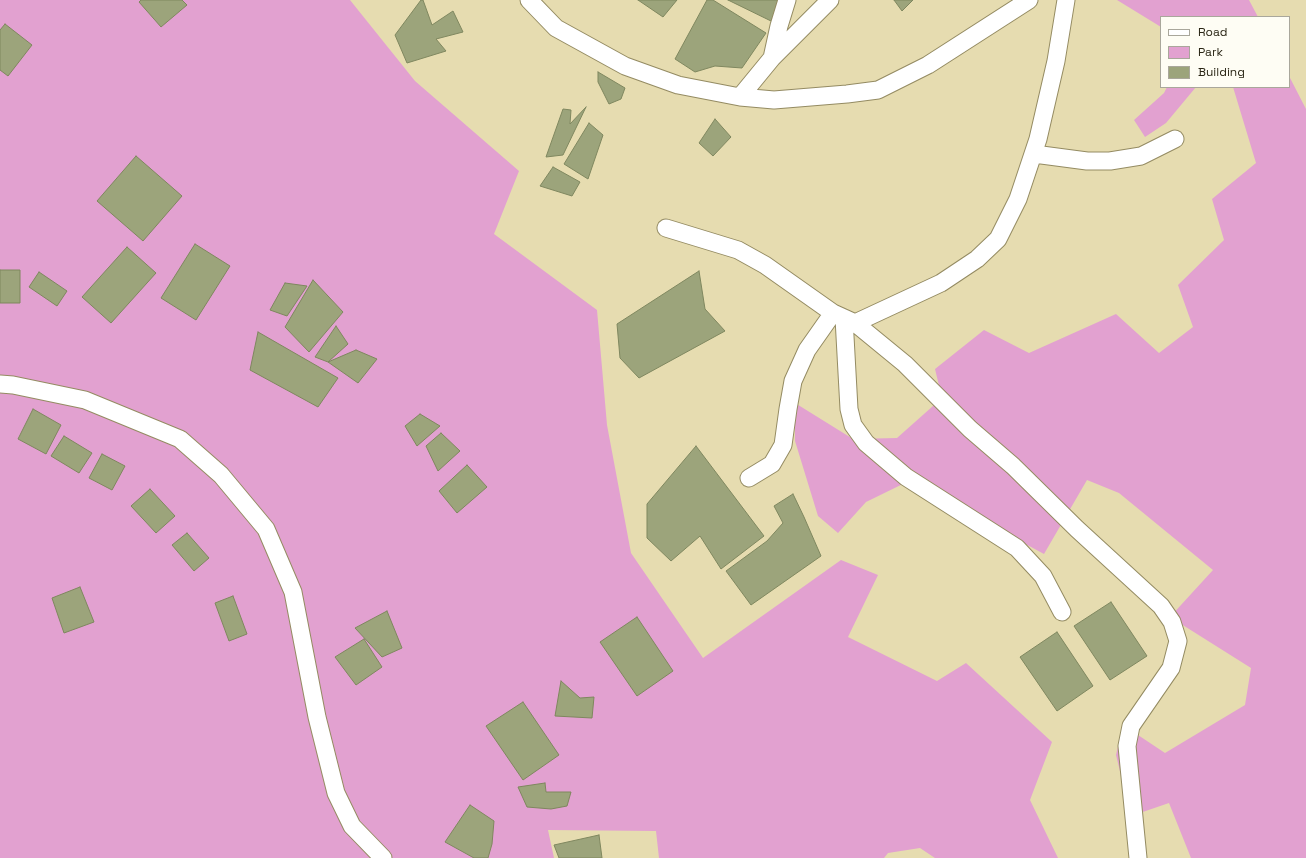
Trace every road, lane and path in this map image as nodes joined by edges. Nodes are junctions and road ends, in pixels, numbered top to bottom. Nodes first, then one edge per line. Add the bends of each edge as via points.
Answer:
1 (528, 0) edge
2 (787, 0) edge
3 (830, 0) edge
4 (1029, 0) edge
5 (1066, 0) edge
6 (772, 58) junction
7 (740, 97) junction
8 (1175, 139) dead end
9 (1034, 154) junction
10 (666, 228) dead end
11 (844, 318) junction
12 (0, 384) edge
13 (749, 478) dead end
14 (1062, 612) dead end
15 (383, 858) edge
16 (1138, 858) edge

1 - 7 street via 556,28 625,66 678,85
2 - 6 street
3 - 6 street
4 - 7 street via 928,65 878,90 774,100
5 - 9 street via 1056,61
6 - 7 street
8 - 9 street via 1141,156 1110,161 1088,161
9 - 11 street via 1018,199 998,239 977,259 940,282
10 - 11 street via 738,250
11 - 13 street via 807,350 793,381 783,445 772,464
11 - 14 street via 848,409 853,425 866,444 906,477 1017,548 1043,576
11 - 16 street via 905,364 970,429 1013,466 1161,606 1172,622 1178,641 1171,668 1131,726 1127,746
12 - 15 street via 85,400 180,439 222,475 266,529 293,592 317,717 336,793 352,826

